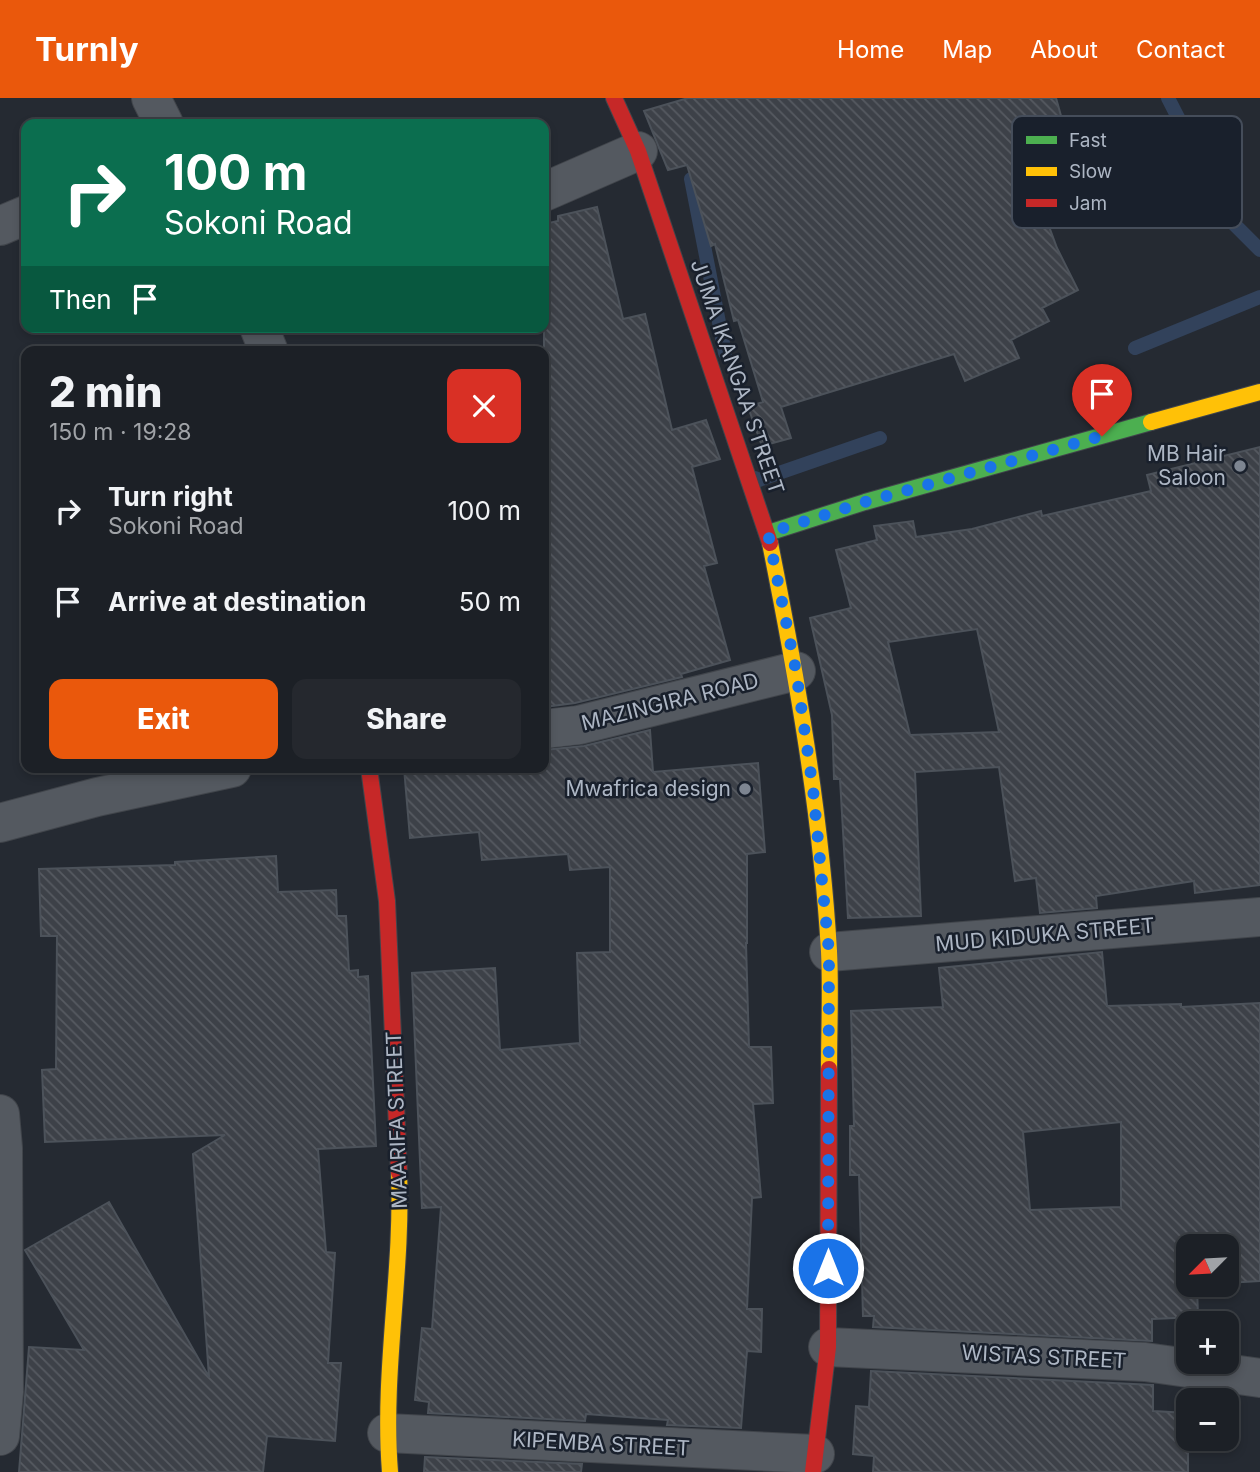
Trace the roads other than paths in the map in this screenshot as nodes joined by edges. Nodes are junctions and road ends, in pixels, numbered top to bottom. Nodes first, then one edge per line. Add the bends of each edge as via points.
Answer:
1 (151, 98) edge
2 (614, 98) edge
3 (162, 119) edge
4 (638, 151) junction
5 (549, 190) edge
6 (21, 217) edge
7 (0, 226) edge
8 (1260, 392) edge
9 (768, 533) junction
10 (796, 671) junction
11 (549, 728) edge
12 (209, 773) edge
13 (370, 773) edge
14 (0, 823) edge
15 (1260, 918) edge
16 (829, 952) junction
17 (0, 1114) edge
18 (828, 1347) junction
19 (1260, 1378) edge
20 (387, 1433) junction
21 (0, 1436) edge
22 (814, 1463) edge
23 (390, 1472) edge

1 - 3 street
2 - 4 street, JUMA IKANGAA STREET
4 - 5 street
4 - 9 street, JUMA IKANGAA STREET
6 - 7 street
8 - 9 street
9 - 10 street, JUMA IKANGAA STREET
10 - 11 street, MAZINGIRA ROAD
10 - 16 street, JUMA IKANGAA STREET
12 - 14 street
13 - 20 street, MAARIFA STREET via 387,901 401,1222
15 - 16 street, MUD KIDUKA STREET
16 - 18 street, JUMA IKANGAA STREET
17 - 21 street via 4,1365
18 - 19 street, WISTAS STREET via 1145,1362
18 - 22 street, JUMA IKANGAA STREET
20 - 22 street, KIPEMBA STREET
20 - 23 street, MAARIFA STREET

